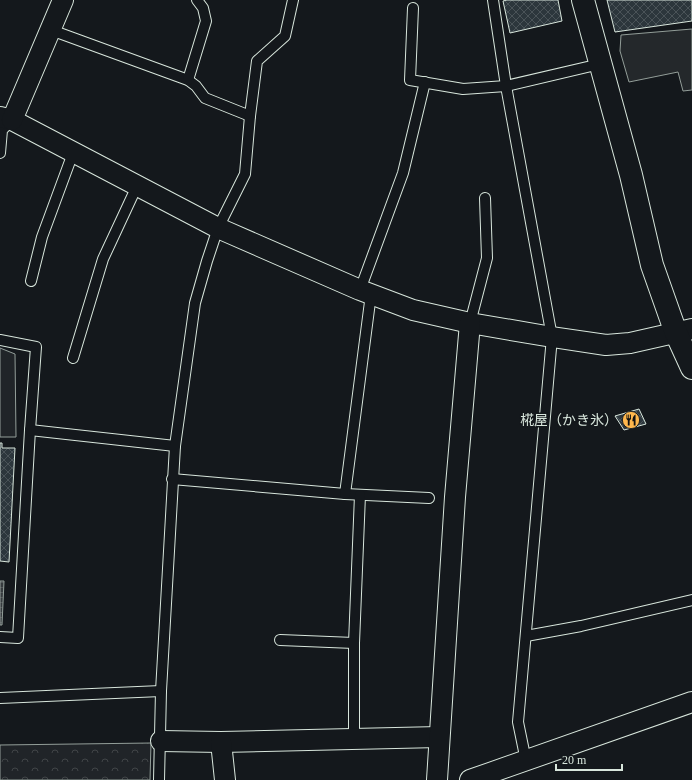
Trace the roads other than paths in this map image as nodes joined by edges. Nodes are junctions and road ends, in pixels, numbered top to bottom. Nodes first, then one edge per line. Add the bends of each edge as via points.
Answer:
1 (63, 0) edge
2 (197, 0) edge
3 (293, 0) edge
4 (493, 0) edge
5 (583, 0) edge
6 (413, 8) dead end
7 (51, 30) junction
8 (600, 64) junction
9 (188, 80) junction
10 (425, 82) junction
11 (506, 86) junction
12 (250, 116) junction
13 (6, 118) edge
14 (0, 153) edge
15 (74, 153) junction
16 (137, 186) junction
17 (485, 198) dead end
18 (218, 228) junction
19 (31, 281) dead end
20 (366, 292) junction
21 (470, 323) junction
22 (684, 331) edge
23 (552, 337) junction
24 (0, 340) edge
25 (73, 358) dead end
26 (692, 368) edge
27 (30, 430) junction
28 (175, 446) junction
29 (172, 479) junction
30 (345, 494) junction
31 (360, 495) junction
32 (429, 498) dead end
33 (692, 600) edge
34 (526, 636) junction
35 (0, 637) edge
36 (280, 640) dead end
37 (354, 643) junction
38 (161, 691) junction
39 (0, 698) edge
40 (692, 702) edge
41 (439, 737) junction
42 (354, 738) junction
43 (160, 741) junction
44 (221, 742) junction
45 (526, 761) junction
46 (159, 780) edge
47 (225, 780) edge
48 (437, 780) edge
49 (470, 780) edge

1 - 7 street
2 - 9 lane via 203,8 206,21
3 - 12 lane via 285,36 257,60
4 - 11 lane
5 - 8 street
6 - 10 lane via 410,80
7 - 9 lane
7 - 13 street
8 - 11 lane
8 - 22 street via 631,175 652,265
9 - 12 lane via 205,98
10 - 11 lane via 464,89
10 - 20 lane via 404,173
11 - 23 lane
12 - 18 lane via 245,174
13 - 14 lane
13 - 15 street
15 - 16 street
15 - 19 lane via 42,237
16 - 18 street
16 - 25 lane via 103,259
17 - 21 lane via 487,258
18 - 20 street
18 - 28 lane via 195,302
20 - 21 street via 413,310
20 - 30 lane
21 - 23 street
21 - 41 street
22 - 23 street via 630,343 606,345
22 - 26 street
23 - 34 lane
24 - 27 lane via 36,347
27 - 28 lane
27 - 35 lane via 18,638
28 - 29 lane
29 - 30 lane
29 - 38 lane
30 - 31 lane
31 - 32 lane
31 - 37 lane
33 - 34 lane
34 - 45 lane via 518,722
36 - 37 lane
37 - 42 lane
38 - 39 lane
38 - 43 lane
40 - 45 street
41 - 42 street
41 - 48 street
42 - 44 street
43 - 44 street
43 - 46 lane
44 - 47 street
45 - 49 street

